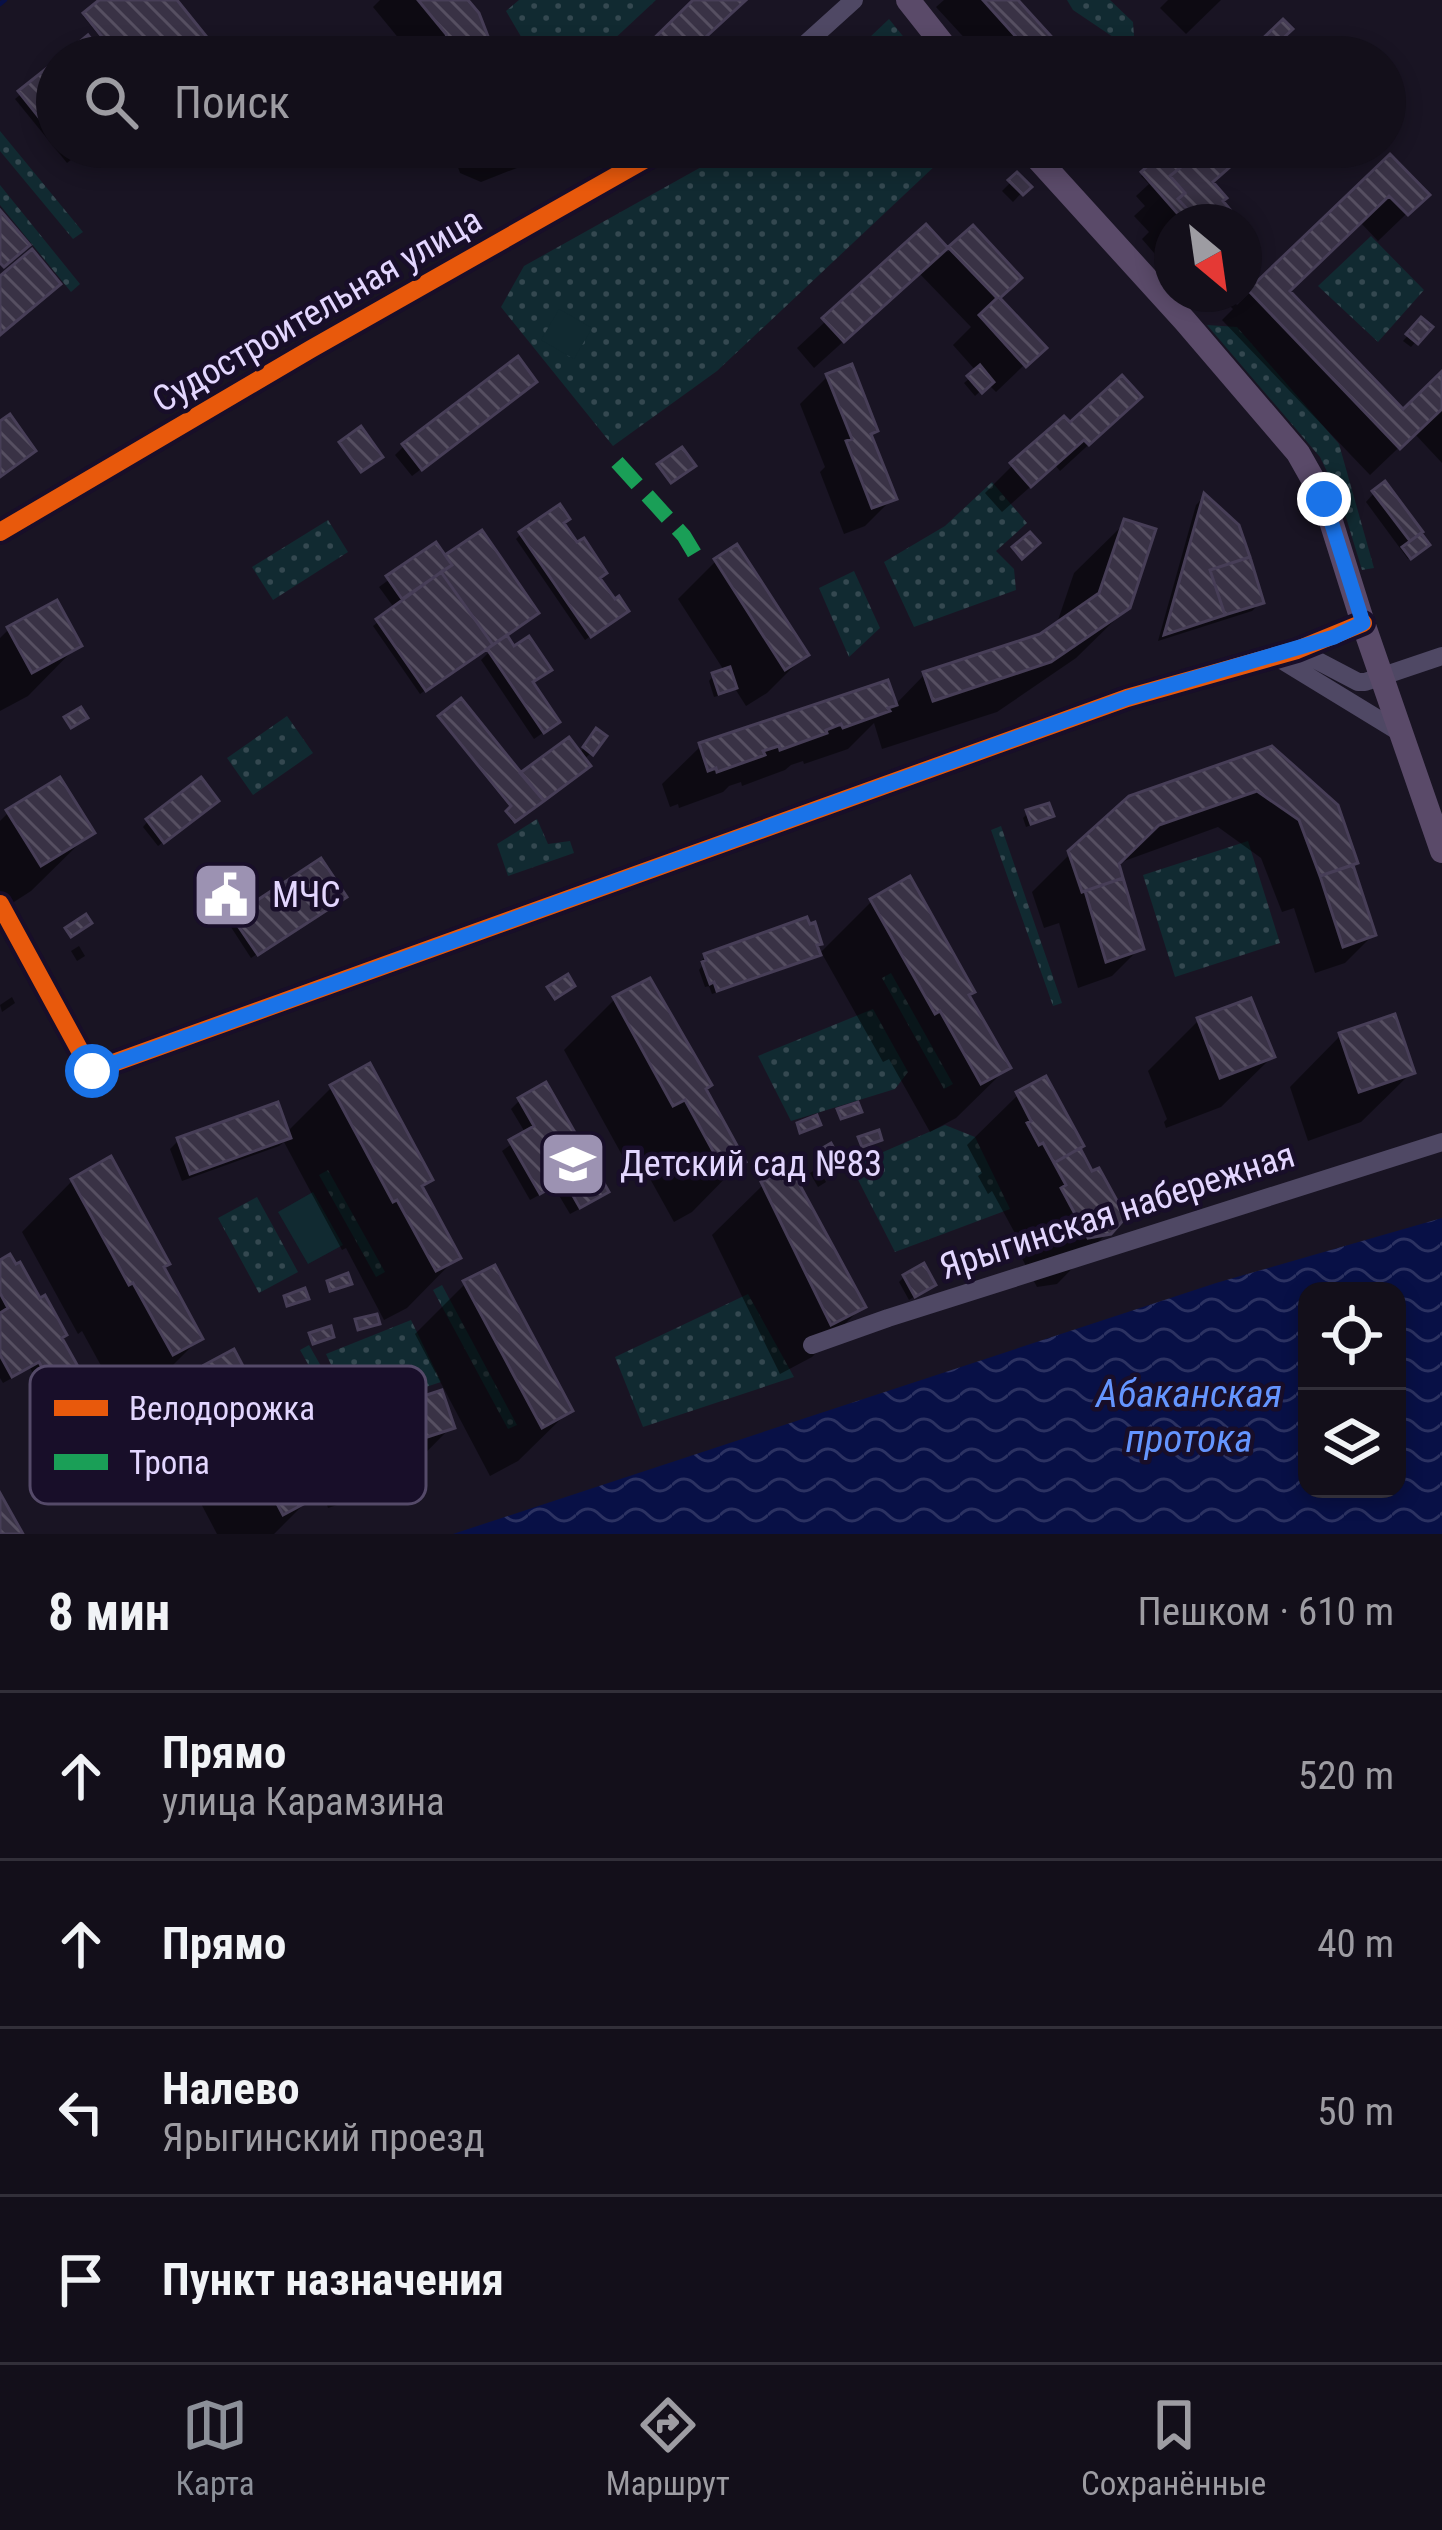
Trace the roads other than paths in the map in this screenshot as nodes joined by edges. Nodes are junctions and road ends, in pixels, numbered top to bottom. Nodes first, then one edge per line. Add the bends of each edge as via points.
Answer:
1 (854, 0) edge
2 (908, 0) edge
3 (814, 36) edge
4 (936, 36) edge
5 (630, 168) edge
6 (1046, 168) edge
7 (0, 532) edge
8 (1363, 623) junction
9 (1298, 650) junction
10 (1275, 656) junction
11 (1442, 656) edge
12 (1382, 677) junction
13 (1401, 733) junction
14 (1442, 851) edge
15 (0, 904) edge
16 (1442, 1142) edge
17 (812, 1345) dead end

1 - 3 street
2 - 4 main road
5 - 7 street, Судостроительная улица
6 - 8 main road via 1298,453 1324,499
8 - 9 street
8 - 12 main road
9 - 10 street
9 - 12 street via 1358,682
10 - 13 street
10 - 15 street via 1127,698 92,1071
11 - 12 street
12 - 13 main road
13 - 14 main road
16 - 17 street, Ярыгинская набережная

